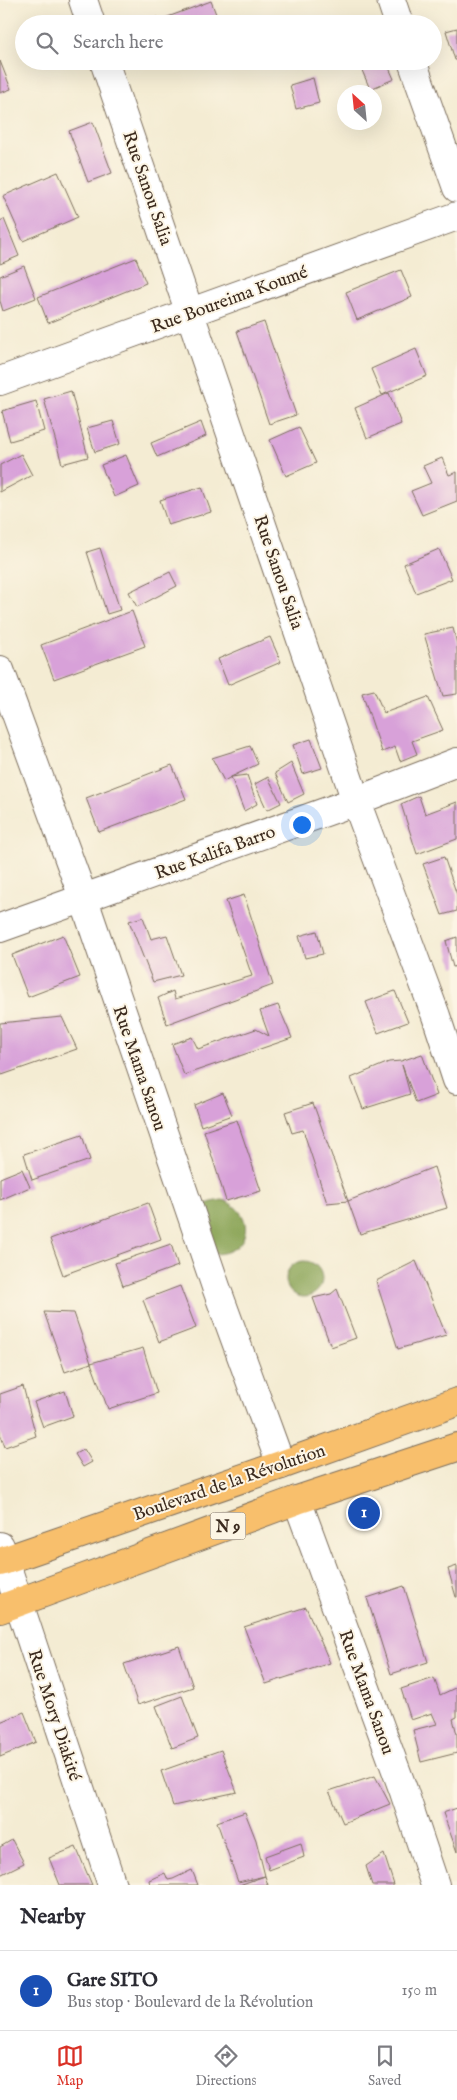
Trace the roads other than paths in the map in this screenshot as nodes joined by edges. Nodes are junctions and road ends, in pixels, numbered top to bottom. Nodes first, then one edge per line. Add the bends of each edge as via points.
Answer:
1 (83, 0) edge
2 (391, 0) edge
3 (88, 15) edge
4 (396, 15) edge
5 (107, 70) edge
6 (415, 70) edge
7 (457, 188) edge
8 (457, 216) edge
9 (191, 312) junction
10 (0, 381) edge
11 (0, 670) edge
12 (457, 762) edge
13 (356, 801) junction
14 (84, 900) junction
15 (0, 928) edge
16 (447, 1012) edge
17 (457, 1080) edge
18 (457, 1402) edge
19 (457, 1447) edge
20 (281, 1465) junction
21 (297, 1500) junction
22 (2, 1556) edge
23 (9, 1606) edge
24 (112, 1885) edge
25 (435, 1885) edge

1 - 3 street
2 - 4 street
5 - 9 street, Rue Sanou Salia
6 - 7 street
8 - 9 street, Rue Boureima Koumé
9 - 10 street, Rue Boureima Koumé
9 - 13 street, Rue Sanou Salia
11 - 14 street, Rue Mama Sanou
12 - 13 street, Rue Kalifa Barro
13 - 14 street, Rue Kalifa Barro
13 - 16 street, Rue Sanou Salia
14 - 15 street, Rue Kalifa Barro
14 - 20 street, Rue Mama Sanou via 162,1134
16 - 17 street, Rue Sanou Salia
18 - 20 main road, Boulevard de la Révolution / N 9
19 - 21 main road, N 9
20 - 22 main road, Boulevard de la Révolution / N 9
21 - 23 main road, N 9
21 - 25 street, Rue Mama Sanou
22 - 23 street, Rue Mory Diakité
23 - 24 street, Rue Mory Diakité

